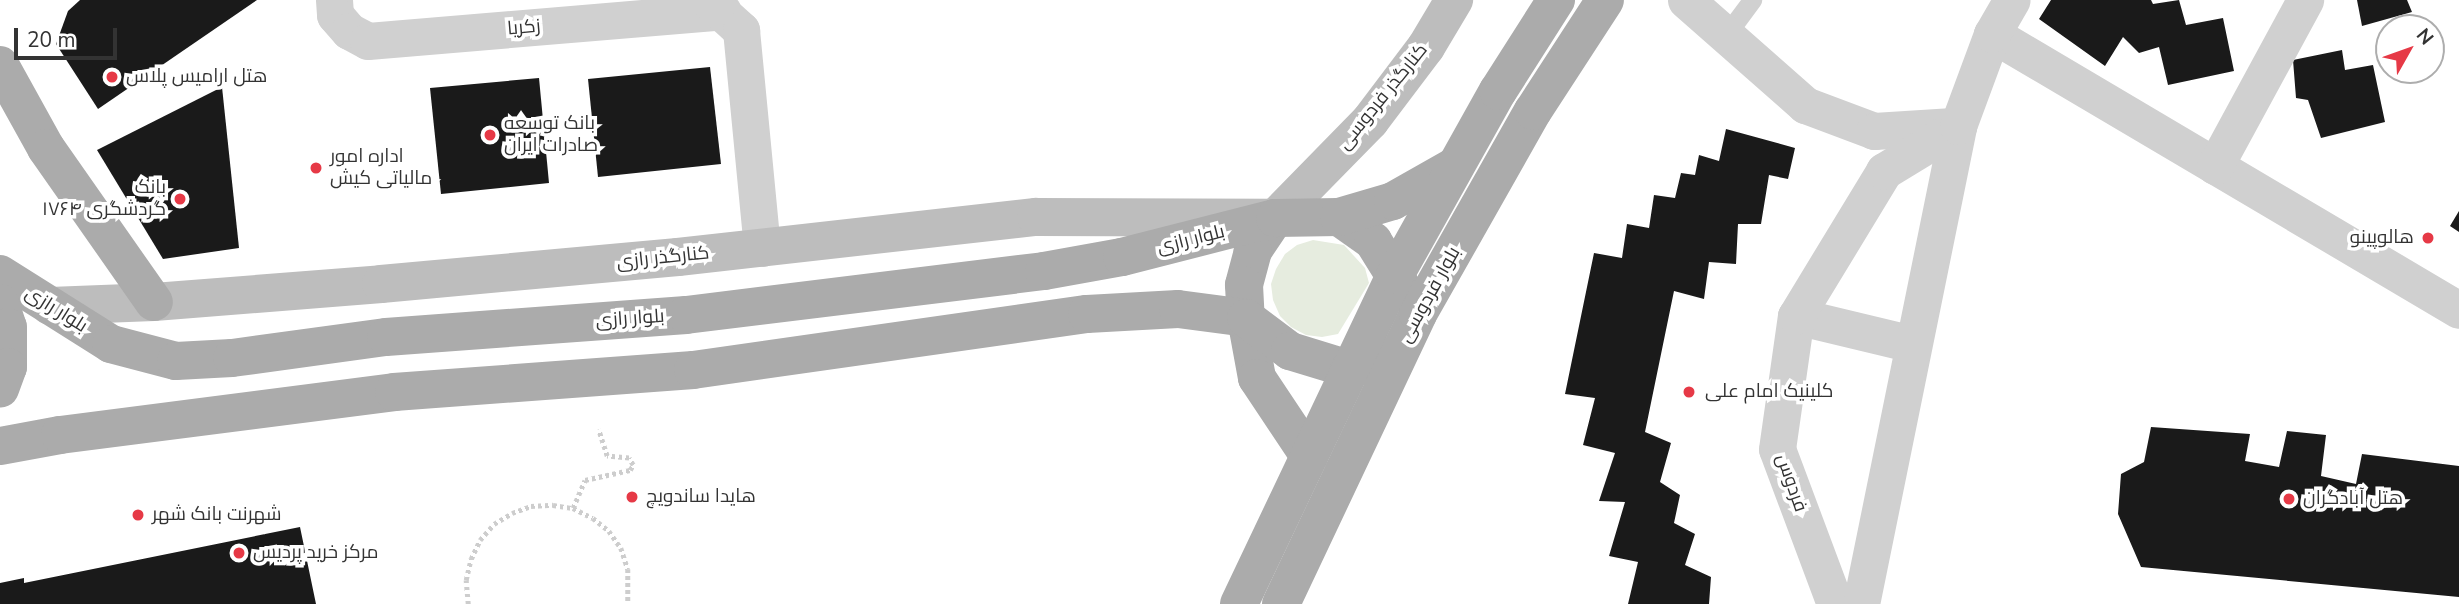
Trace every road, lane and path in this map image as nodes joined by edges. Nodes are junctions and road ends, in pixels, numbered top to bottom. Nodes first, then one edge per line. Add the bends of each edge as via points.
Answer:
1 (1454, 0) edge
2 (1556, 0) edge
3 (1605, 0) edge
4 (1686, 0) edge
5 (1752, 0) edge
6 (2012, 0) edge
7 (2305, 0) edge
8 (715, 5) edge
9 (335, 7) edge
10 (1992, 34) junction
11 (1726, 35) junction
12 (0, 65) edge
13 (1958, 126) junction
14 (1455, 166) junction
15 (2216, 166) junction
16 (1339, 217) junction
17 (1275, 218) junction
18 (762, 247) junction
19 (1122, 257) junction
20 (0, 274) edge
21 (1395, 275) junction
22 (2454, 296) edge
23 (154, 302) junction
24 (0, 303) edge
25 (50, 306) junction
26 (1087, 314) junction
27 (1418, 314) junction
28 (1796, 316) junction
29 (1246, 318) junction
30 (1913, 344) junction
31 (1396, 356) junction
32 (1349, 369) junction
33 (0, 389) edge
34 (598, 429) dead end
35 (0, 446) edge
36 (1309, 456) junction
37 (573, 508) junction
38 (468, 604) edge
39 (628, 604) edge
40 (1240, 604) edge
41 (1281, 604) edge
42 (1835, 604) edge
43 (1861, 604) edge

1 - 17 street, کنارگذر فردوسی via 1426,47 1370,121
2 - 14 main road, بلوار فردوسی
3 - 27 main road, بلوار فردوسی via 1533,111
4 - 11 street
5 - 11 lane
6 - 10 street
7 - 15 street
8 - 9 street, زکریا via 369,41 349,31
8 - 18 street, زکریا via 741,30
10 - 13 street
10 - 15 street
11 - 13 street via 1805,105 1874,131
12 - 23 main road via 46,148
13 - 28 street, فردوس via 1884,171
13 - 30 street
14 - 16 main road via 1393,201
14 - 21 main road, بلوار فردوسی
15 - 22 street
16 - 17 main road
16 - 21 main road via 1373,241
17 - 18 street, کنارگذر رازی via 1036,217
17 - 19 main road, بلوار رازی
17 - 29 main road via 1253,251 1244,285
18 - 23 street, کنارگذر رازی
19 - 25 main road, بلوار رازی via 1044,271 686,315 386,337 176,361 111,344
19 - 26 main road
20 - 25 main road, بلوار رازی
21 - 27 main road
21 - 32 main road, بلوار فردوسی
23 - 25 street, کنارگذر رازی
24 - 33 main road via 8,327 8,367
26 - 29 main road via 1178,309
26 - 35 main road via 693,370 394,391
27 - 31 main road, بلوار فردوسی
28 - 30 street
28 - 42 street, فردوس via 1777,449
29 - 32 main road via 1290,351
29 - 36 main road via 1257,378
30 - 43 street
31 - 32 main road
31 - 41 main road, بلوار فردوسی
32 - 36 main road, بلوار فردوسی
34 - 37 path via 607,456 629,458 633,465 630,470 585,480
36 - 40 main road, بلوار فردوسی
37 - 38 path via 531,506 494,524 471,559 466,580
37 - 39 path via 593,517 621,548 628,569

